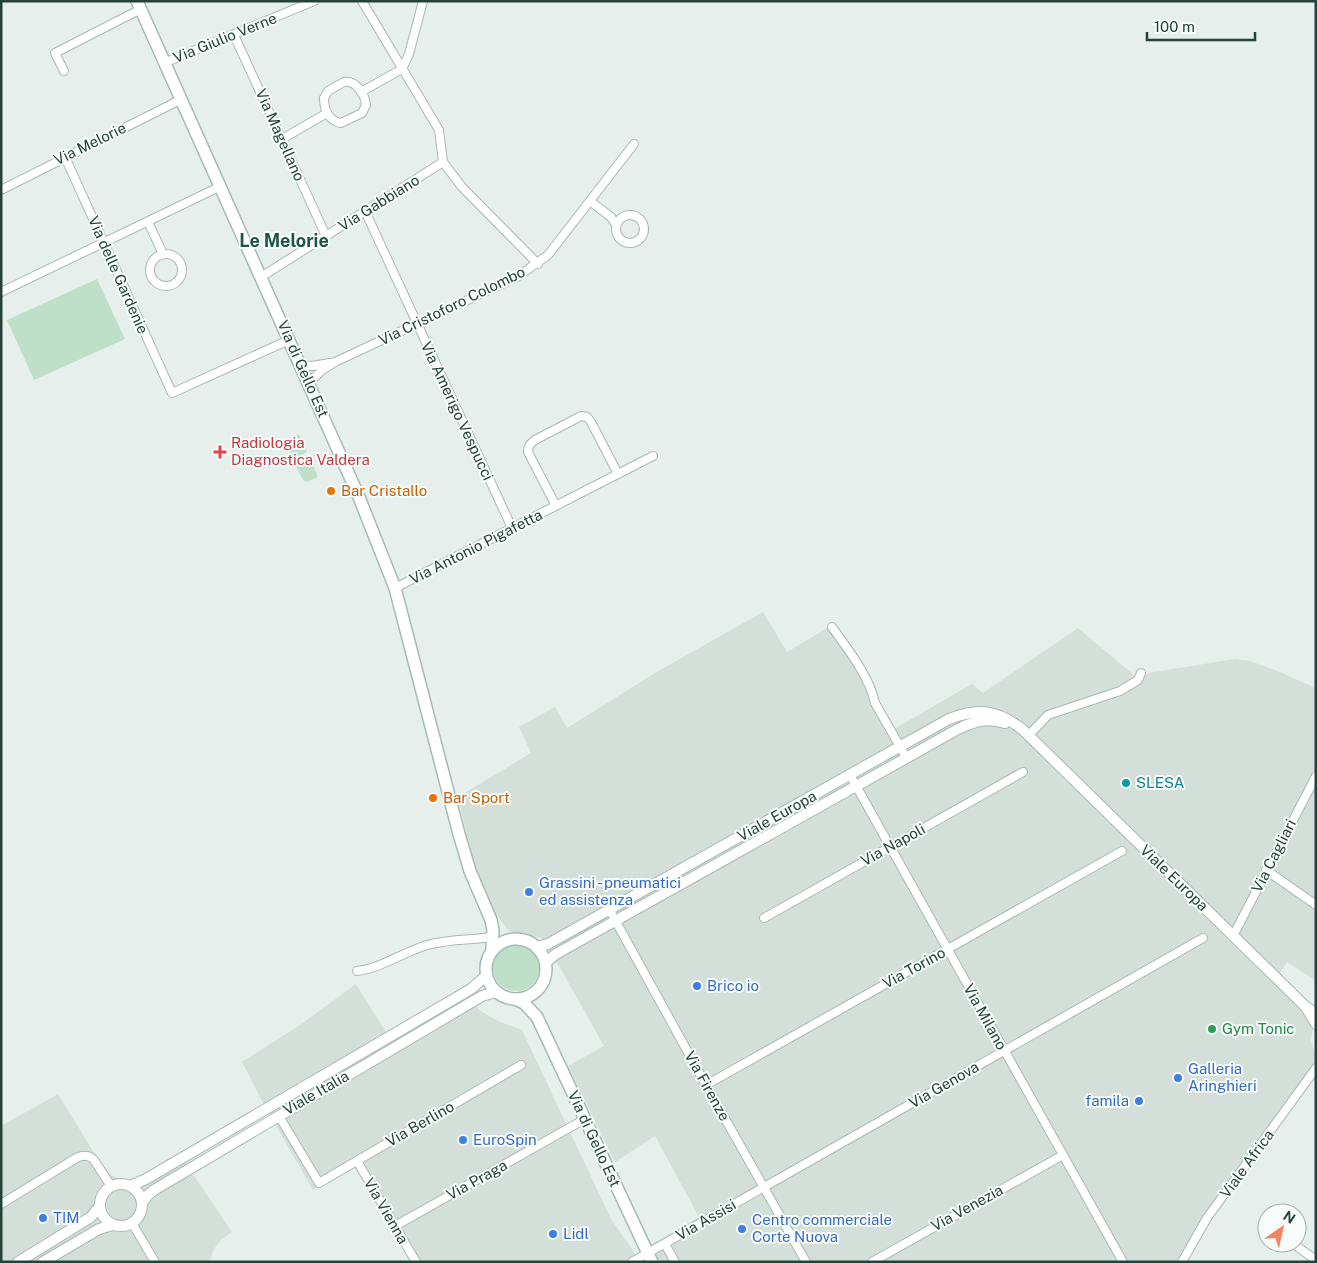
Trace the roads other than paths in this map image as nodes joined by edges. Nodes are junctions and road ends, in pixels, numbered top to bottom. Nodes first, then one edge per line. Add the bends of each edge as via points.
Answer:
1 (314, 1) edge
2 (362, 1) edge
3 (423, 1) edge
4 (139, 5) edge
5 (234, 34) junction
6 (164, 63) junction
7 (402, 69) junction
8 (64, 70) dead end
9 (362, 92) junction
10 (180, 100) junction
11 (327, 113) junction
12 (282, 139) junction
13 (634, 144) dead end
14 (65, 157) junction
15 (444, 162) junction
16 (220, 187) junction
17 (1, 190) edge
18 (590, 201) junction
19 (365, 211) junction
20 (611, 217) junction
21 (622, 218) junction
22 (148, 222) junction
23 (616, 225) junction
24 (326, 236) junction
25 (103, 242) junction
26 (163, 254) junction
27 (538, 264) junction
28 (261, 277) junction
29 (1, 292) edge
30 (417, 324) junction
31 (289, 340) junction
32 (335, 362) junction
33 (301, 365) junction
34 (309, 383) junction
35 (653, 456) dead end
36 (618, 474) junction
37 (556, 506) junction
38 (512, 528) junction
39 (395, 588) junction
40 (832, 627) dead end
41 (1142, 673) dead end
42 (1025, 732) junction
43 (900, 747) junction
44 (906, 758) junction
45 (1023, 772) dead end
46 (850, 775) junction
47 (1316, 776) edge
48 (856, 786) junction
49 (890, 846) junction
50 (1122, 851) dead end
51 (1266, 870) junction
52 (1316, 905) edge
53 (609, 909) junction
54 (764, 918) dead end
55 (491, 920) junction
56 (616, 920) junction
57 (510, 936) junction
58 (1233, 936) junction
59 (493, 937) junction
60 (1203, 938) dead end
61 (536, 947) junction
62 (492, 950) junction
63 (947, 950) junction
64 (545, 963) junction
65 (357, 971) dead end
66 (486, 976) junction
67 (539, 988) junction
68 (496, 992) junction
69 (515, 999) junction
70 (1305, 1006) junction
71 (1316, 1014) edge
72 (537, 1017) junction
73 (1316, 1024) edge
74 (1004, 1051) junction
75 (521, 1065) dead end
76 (1316, 1068) edge
77 (706, 1085) junction
78 (278, 1116) junction
79 (585, 1119) junction
80 (1063, 1155) junction
81 (356, 1161) junction
82 (111, 1186) junction
83 (130, 1186) junction
84 (764, 1187) junction
85 (142, 1203) junction
86 (1, 1204) edge
87 (100, 1207) junction
88 (132, 1223) junction
89 (113, 1225) junction
90 (395, 1226) junction
91 (665, 1244) junction
92 (650, 1257) edge
93 (1119, 1261) edge
94 (18, 1262) edge
95 (43, 1262) edge
96 (155, 1262) edge
97 (416, 1262) edge
98 (632, 1262) edge
99 (675, 1262) edge
100 (806, 1262) edge
101 (872, 1262) edge
102 (1182, 1262) edge

1 - 5 street, Via Giulio Verne
2 - 7 street
3 - 7 street
4 - 6 main road, Via di Gello Est
4 - 8 street via 55,53
5 - 6 street, Via Giulio Verne
5 - 12 street, Via Magellano
6 - 10 main road, Via di Gello Est
7 - 9 street
7 - 15 street via 439,130
9 - 11 street via 348,82 328,91 324,98
9 - 11 street via 366,105 362,113 340,123
10 - 14 street, Via Melorie
10 - 16 main road, Via di Gello Est
11 - 12 street
12 - 24 street, Via Magellano
13 - 18 street, Via Cristoforo Colombo
14 - 17 street, Via Melorie
14 - 25 street, Via delle Gardenie
15 - 19 street, Via Gabbiano
15 - 27 street via 462,187
16 - 22 street
16 - 28 main road, Via di Gello Est
18 - 20 street
18 - 27 street, Via Cristoforo Colombo
19 - 24 street, Via Gabbiano
19 - 30 street, Via Amerigo Vespucci
20 - 21 street
20 - 23 street
21 - 23 street
21 - 23 street via 631,215 640,219 644,228 642,238 634,243 625,243 616,234
22 - 25 street
22 - 26 street
24 - 28 street, Via Gabbiano
25 - 29 street
25 - 31 street, Via delle Gardenie via 172,393
26 - 26 street via 175,256 181,264 180,278 172,284 161,285 151,273 152,262
27 - 30 street, Via Cristoforo Colombo
28 - 31 main road, Via di Gello Est
30 - 32 street, Via Cristoforo Colombo
30 - 38 street, Via Amerigo Vespucci
31 - 33 main road, Via di Gello Est
32 - 33 street, Via Cristoforo Colombo
32 - 34 street, Via Cristoforo Colombo
33 - 34 main road, Via di Gello Est
34 - 39 main road, Via di Gello Est via 371,524
35 - 36 street, Via Antonio Pigafetta
36 - 37 street, Via Antonio Pigafetta
36 - 37 street, Via Antonio Pigafetta via 591,422 581,416 532,442 528,449
37 - 38 street, Via Antonio Pigafetta
38 - 39 street, Via Antonio Pigafetta
39 - 55 main road, Via di Gello Est via 462,844
40 - 43 street via 858,665
41 - 42 street via 1138,680 1120,691 1048,715
42 - 43 street, Viale Europa via 998,714 976,711 949,719
42 - 44 street, Viale Europa via 992,720 976,721
42 - 58 street, Viale Europa
43 - 44 street
43 - 46 street, Viale Europa
44 - 48 street, Viale Europa
45 - 49 street, Via Napoli
46 - 48 street, Via Milano
46 - 53 street, Viale Europa
47 - 51 street, Via Cagliari
48 - 49 street, Via Milano
48 - 56 street, Viale Europa
49 - 54 street, Via Napoli
49 - 63 street, Via Milano
50 - 63 street, Via Torino
51 - 52 street
51 - 58 street, Via Cagliari
53 - 56 street, Via Firenze
53 - 61 street, Viale Europa via 548,944
55 - 57 main road, Via di Gello Est
55 - 59 main road, Via di Gello Est
56 - 64 street, Viale Europa
56 - 77 street, Via Firenze
57 - 59 main road
57 - 61 main road
57 - 62 main road
58 - 70 street, Viale Europa
59 - 62 main road, Via di Gello Est
59 - 65 street via 433,944
60 - 74 street, Via Genova
61 - 64 main road
62 - 66 main road
63 - 74 street, Via Milano
63 - 77 street, Via Torino
64 - 67 main road
66 - 68 main road
66 - 83 street, Viale Italia via 146,1180
67 - 69 main road via 530,995
67 - 72 main road, Via di Gello Est via 535,1001
68 - 69 main road
68 - 78 street, Viale Italia via 482,996
69 - 72 main road, Via di Gello Est via 529,1007
70 - 71 street, Viale Europa
70 - 73 street, Viale Europa
72 - 79 main road, Via di Gello Est
74 - 80 street, Via Milano
74 - 84 street, Via Genova
75 - 81 street, Via Berlino
76 - 102 street, Viale Africa via 1207,1218
77 - 84 street, Via Firenze
78 - 81 street, Via Berlino via 319,1183
78 - 85 street, Viale Italia via 154,1190
79 - 90 street, Via Praga
79 - 92 main road, Via di Gello Est
80 - 93 street, Via Milano
80 - 101 street, Via Venezia
81 - 90 street, Via Vienna
82 - 83 street
82 - 86 street via 94,1160 87,1156 78,1157
82 - 87 street via 102,1194
83 - 85 street via 138,1192
84 - 91 street, Via Assisi
84 - 100 street, Via Firenze
85 - 88 street via 138,1218
87 - 89 street via 103,1217
87 - 94 street via 91,1217
88 - 89 street
88 - 96 street
89 - 95 street via 99,1229
90 - 97 street, Via Vienna
91 - 92 street, Via Assisi
91 - 99 street
92 - 98 street

